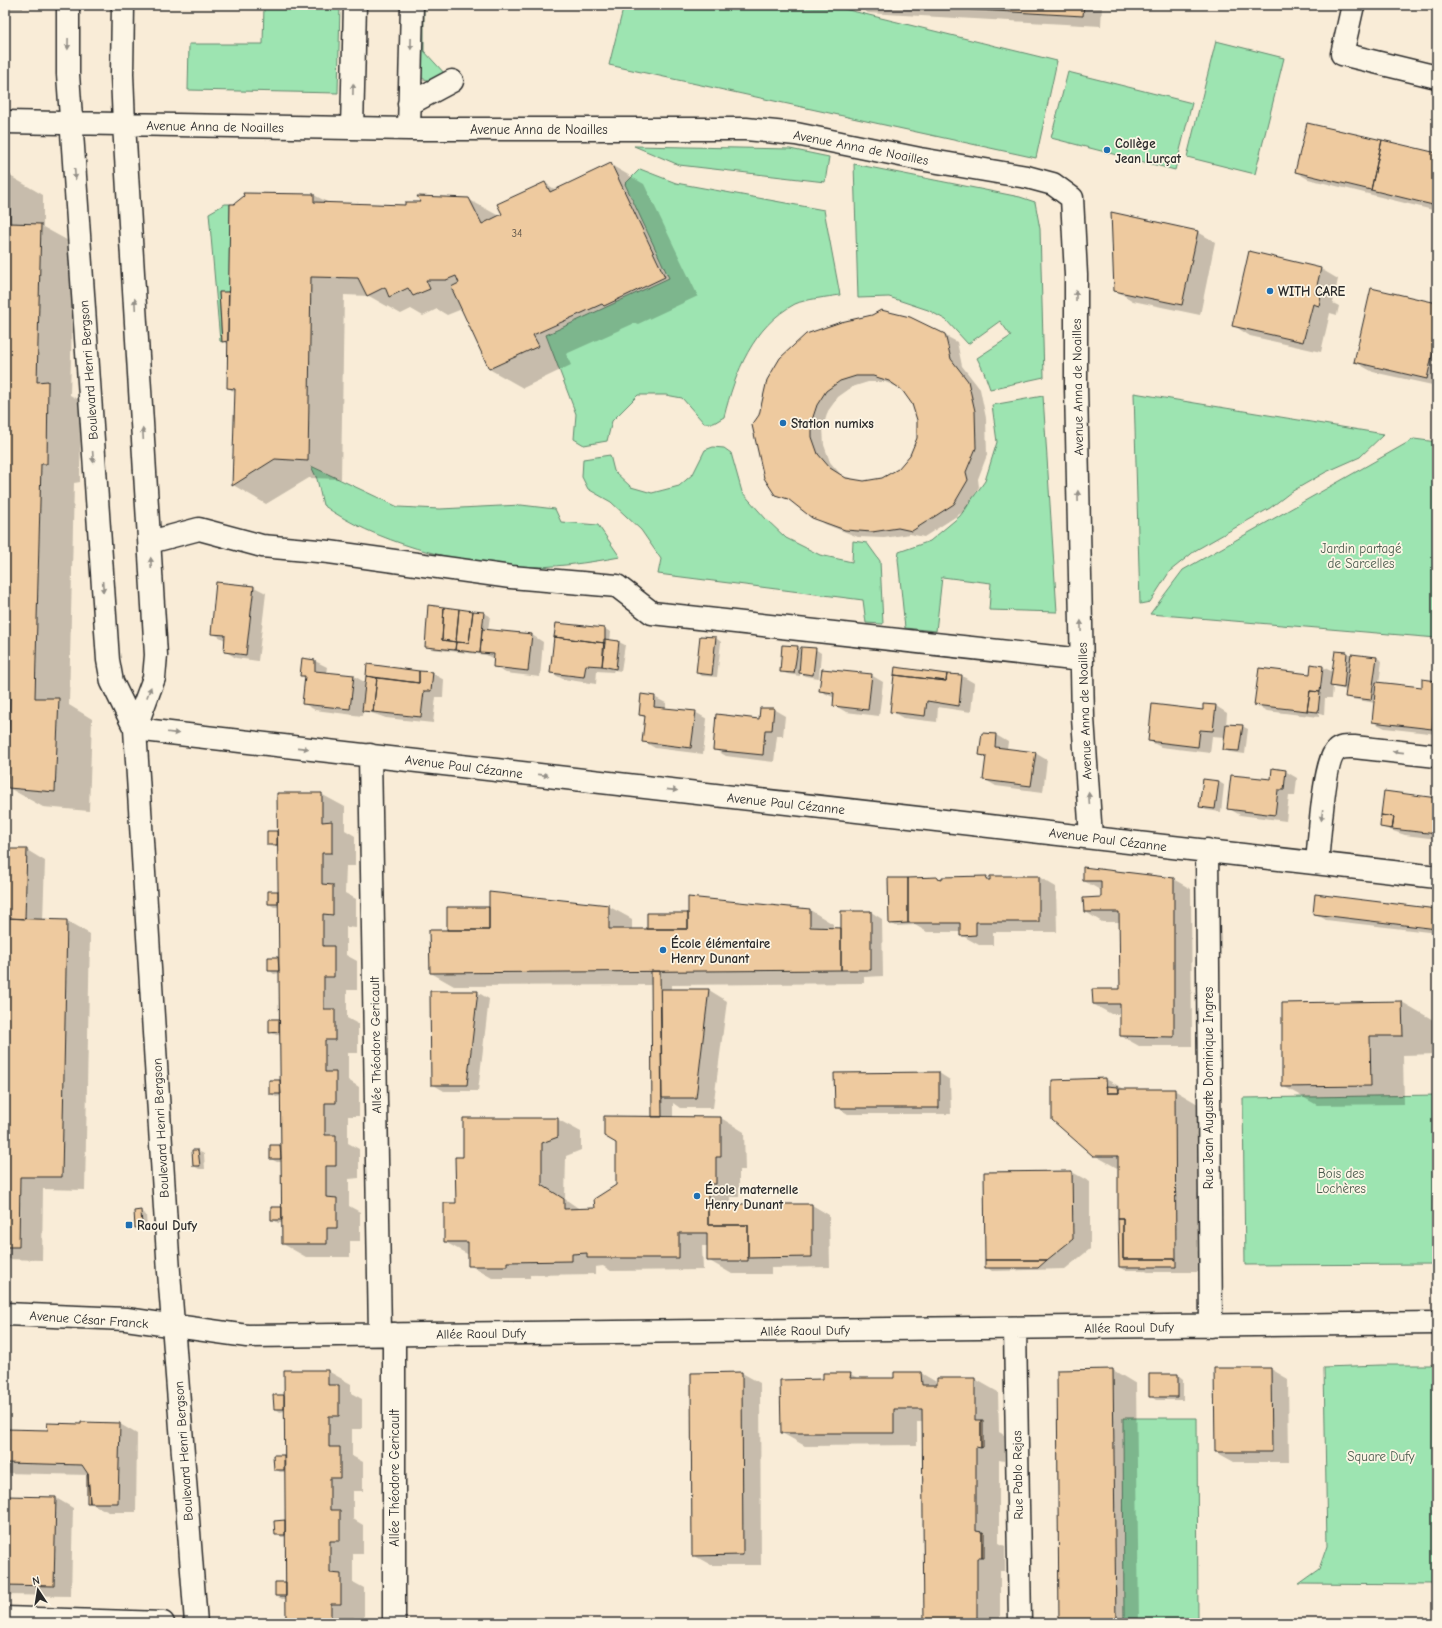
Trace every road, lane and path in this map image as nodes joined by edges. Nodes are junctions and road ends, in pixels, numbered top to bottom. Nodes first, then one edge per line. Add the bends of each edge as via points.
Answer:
1 (68, 5) edge
2 (123, 5) edge
3 (354, 5) edge
4 (412, 5) edge
5 (1353, 5) edge
6 (1437, 77) edge
7 (452, 81) dead end
8 (409, 104) junction
9 (5, 122) edge
10 (71, 124) junction
11 (124, 124) junction
12 (352, 128) junction
13 (418, 129) junction
14 (150, 542) junction
15 (1082, 660) junction
16 (135, 729) junction
17 (370, 755) junction
18 (1437, 756) edge
19 (1091, 837) junction
20 (1207, 850) junction
21 (1317, 863) junction
22 (1437, 877) edge
23 (5, 1314) edge
24 (1437, 1323) edge
25 (1210, 1326) junction
26 (173, 1327) junction
27 (1015, 1328) junction
28 (387, 1334) junction
29 (5, 1618) edge
30 (163, 1623) edge
31 (196, 1623) edge
32 (394, 1623) edge
33 (1020, 1623) edge

1 -> 10 street, Boulevard Henri Bergson
2 - 11 street, Boulevard Henri Bergson
12 -> 3 street
4 -> 8 street
5 - 6 street via 1342,54
7 - 8 street
8 - 13 street
9 - 10 street, Avenue Anna de Noailles
10 - 11 street, Avenue Anna de Noailles
10 -> 16 street, Boulevard Henri Bergson via 108,660 112,682
11 - 12 street, Avenue Anna de Noailles
14 -> 11 street, Boulevard Henri Bergson
12 - 13 street, Avenue Anna de Noailles
15 -> 13 street, Avenue Anna de Noailles via 1076,275 1072,198 1053,184 1027,177 796,134 746,129
14 - 15 street via 199,529 262,546 329,552 512,577 617,586 652,612
16 -> 14 street, Boulevard Henri Bergson via 154,678 156,655
19 -> 15 street, Avenue Anna de Noailles
16 -> 17 street, Avenue Paul Cézanne
16 - 26 street, Boulevard Henri Bergson
17 -> 19 street, Avenue Paul Cézanne
17 - 28 street, Allée Théodore Gericault
18 -> 21 street via 1354,747 1343,747 1336,751 1328,769
19 - 20 street, Avenue Paul Cézanne
20 - 21 street, Avenue Paul Cézanne
20 - 25 street, Rue Jean Auguste Dominique Ingres
21 - 22 street, Avenue Paul Cézanne
23 - 26 street, Avenue César Franck via 126,1319
24 - 25 street, Allée Raoul Dufy
25 - 27 street, Allée Raoul Dufy
26 - 28 street, Allée Raoul Dufy via 247,1336
26 - 31 street, Boulevard Henri Bergson
27 - 28 street, Allée Raoul Dufy
27 - 33 street, Rue Pablo Rejas
28 - 32 street, Allée Théodore Gericault
29 - 30 street

